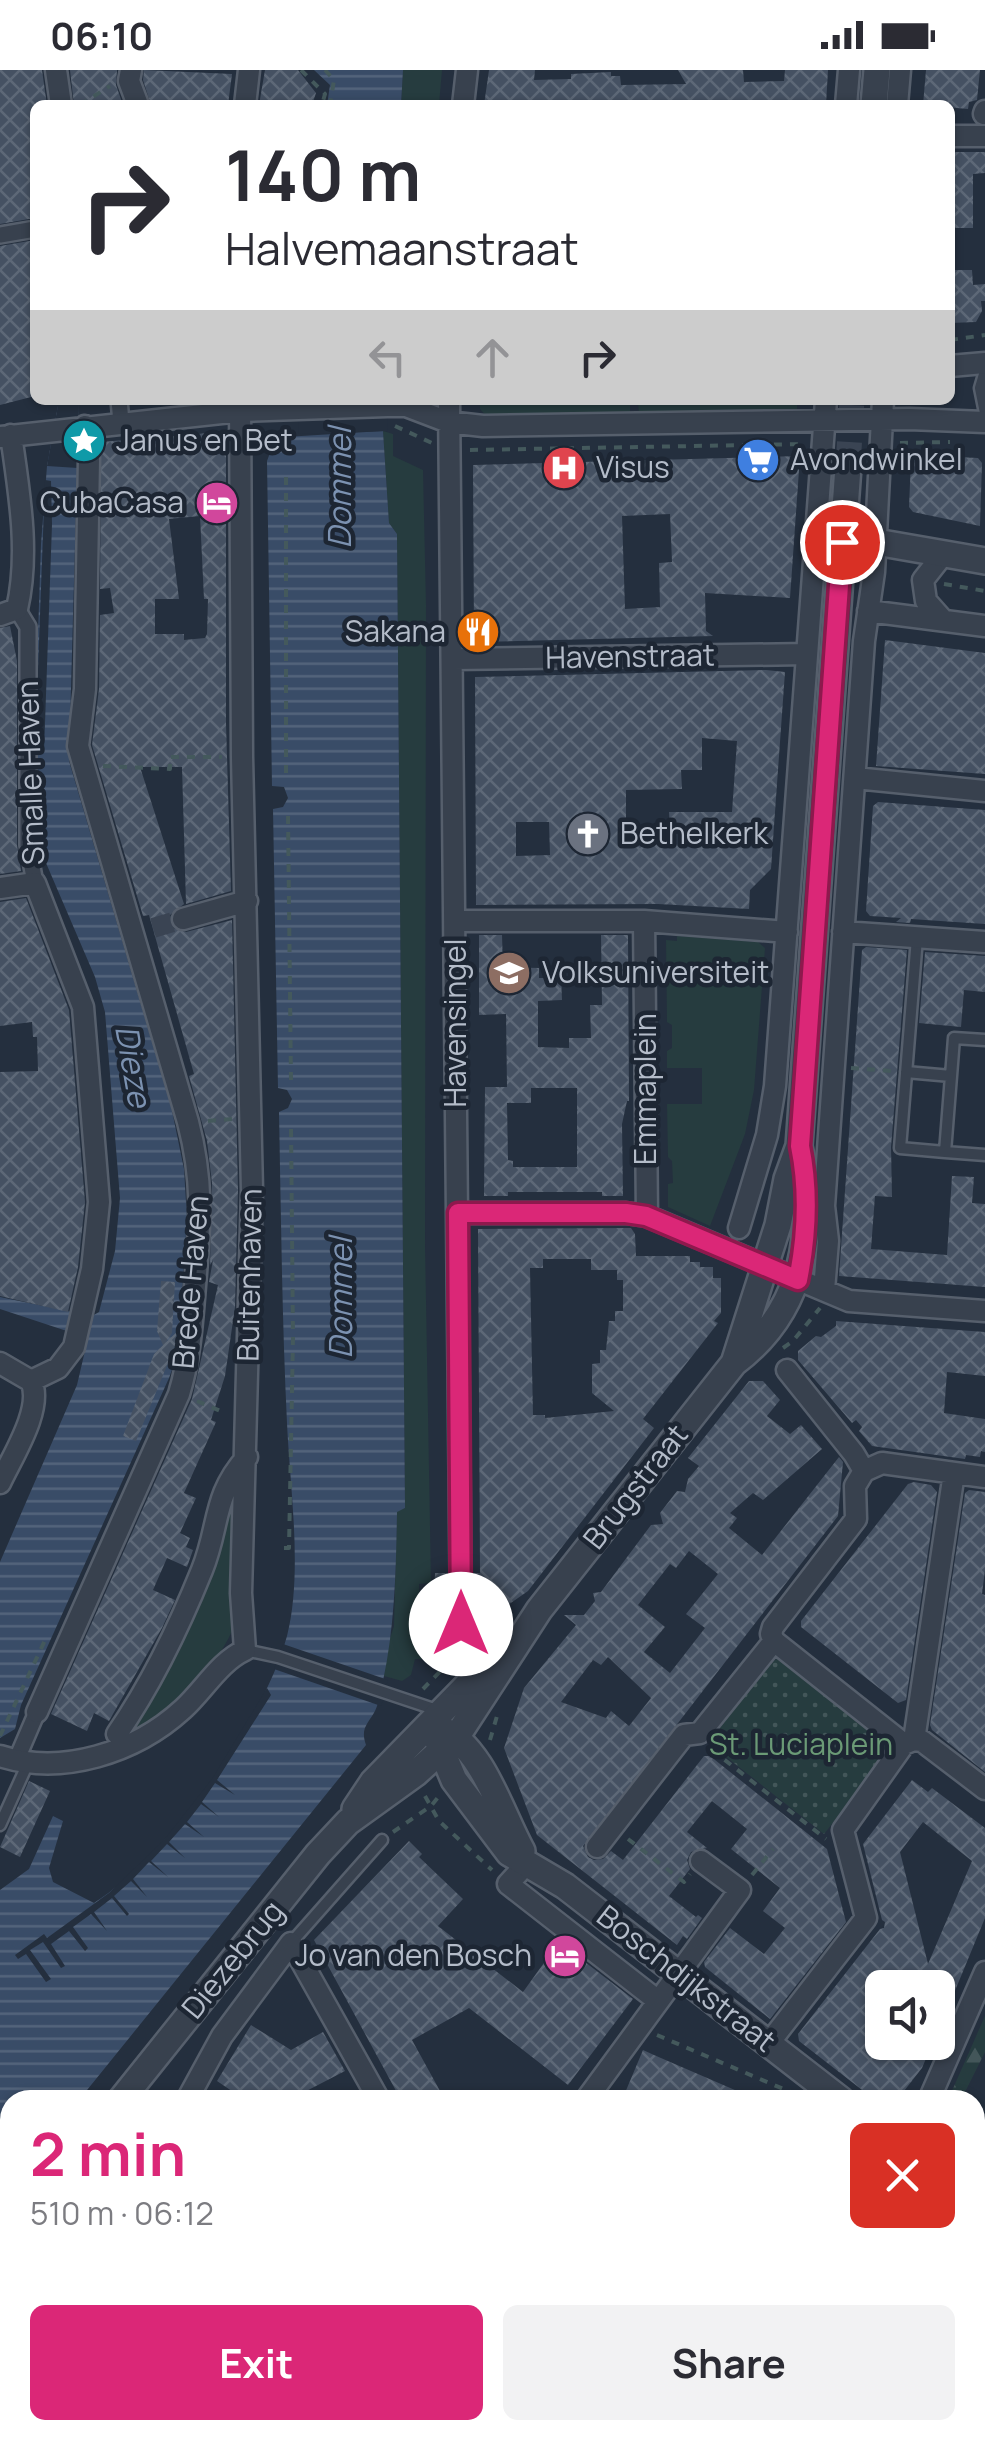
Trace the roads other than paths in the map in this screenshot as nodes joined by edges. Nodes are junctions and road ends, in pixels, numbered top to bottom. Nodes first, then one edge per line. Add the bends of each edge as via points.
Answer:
1 (56, 70) edge
2 (249, 70) edge
3 (468, 70) edge
4 (849, 70) edge
5 (877, 70) edge
6 (900, 70) edge
7 (60, 100) edge
8 (246, 100) edge
9 (464, 100) edge
10 (846, 100) edge
11 (874, 100) edge
12 (897, 100) edge
13 (955, 136) edge
14 (985, 136) edge
15 (30, 231) edge
16 (0, 234) edge
17 (985, 363) edge
18 (955, 366) edge
19 (985, 372) edge
20 (119, 405) edge
21 (378, 405) edge
22 (406, 405) edge
23 (449, 405) edge
24 (240, 406) edge
25 (883, 410) edge
26 (825, 411) edge
27 (985, 413) edge
28 (121, 422) junction
29 (448, 422) junction
30 (985, 422) edge
31 (86, 426) junction
32 (6, 436) edge
33 (848, 467) tunnel mouth
34 (876, 542) junction
35 (944, 552) junction
36 (985, 561) edge
37 (868, 611) junction
38 (9, 612) edge
39 (942, 620) junction
40 (985, 626) edge
41 (807, 654) junction
42 (453, 659) junction
43 (855, 778) junction
44 (985, 790) edge
45 (35, 884) junction
46 (0, 888) edge
47 (246, 900) junction
48 (184, 919) tunnel mouth
49 (455, 921) junction
50 (644, 921) junction
51 (787, 932) junction
52 (843, 932) junction
53 (918, 938) junction
54 (985, 942) edge
55 (840, 985) junction
56 (809, 1014) junction
57 (985, 1040) edge
58 (906, 1072) junction
59 (952, 1076) junction
60 (800, 1146) junction
61 (945, 1152) junction
62 (985, 1155) edge
63 (458, 1213) junction
64 (646, 1216) junction
65 (740, 1228) dead end
66 (764, 1265) junction
67 (798, 1280) junction
68 (824, 1290) junction
69 (985, 1311) edge
70 (0, 1363) edge
71 (734, 1363) junction
72 (787, 1370) dead end
73 (31, 1382) junction
74 (247, 1458) junction
75 (864, 1470) junction
76 (954, 1473) junction
77 (985, 1477) edge
78 (0, 1482) edge
79 (539, 1610) junction
80 (461, 1634) road end
81 (774, 1641) junction
82 (244, 1650) junction
83 (37, 1712) joint
84 (437, 1718) junction
85 (117, 1734) dead end
86 (909, 1741) junction
87 (449, 1744) junction
88 (15, 1760) edge
89 (985, 1789) edge
90 (348, 1822) junction
91 (0, 1825) edge
92 (382, 1840) dead end
93 (597, 1847) dead end
94 (702, 1861) road end
95 (528, 1862) junction
96 (291, 1943) junction
97 (678, 1972) junction
98 (985, 1972) edge
99 (658, 2001) junction
100 (769, 2043) junction
101 (128, 2090) edge
102 (192, 2090) edge
103 (373, 2090) edge
104 (593, 2090) edge
105 (828, 2090) edge
106 (933, 2090) edge

1 - 7 street
2 - 8 street
3 - 9 street
4 - 10 street
5 - 11 street
6 - 12 street
13 - 14 street
15 - 16 street
17 - 18 street
19 - 27 lane
20 - 28 street
21 - 24 street
22 - 29 street
23 - 29 street, Havensingel
24 - 28 street
24 - 47 street, Buitenhaven
25 - 26 street
25 - 30 street
25 - 34 street
26 - 29 street via 483,426
26 - 41 street
28 - 31 street
29 - 42 street, Havensingel
31 - 32 street
31 - 83 street, Brede Haven via 85,689 78,746 144,931 201,1187 190,1356 179,1394
32 - 38 street, Smalle Haven via 23,522
33 - 56 street
34 - 35 street
34 - 37 street
35 - 36 street
35 - 39 street via 924,580 926,601
37 - 39 street
37 - 43 street
38 - 45 street, Smalle Haven via 28,627 28,845
39 - 40 street
41 - 42 street, Havenstraat
41 - 51 street
42 - 49 street, Havensingel
43 - 44 street
43 - 52 street
45 - 46 street
45 - 73 street, Smalle Haven via 77,987 87,1031 99,1202 74,1347 58,1368
47 - 48 street
47 - 74 street, Buitenhaven via 252,1190
49 - 50 street
49 - 63 street, Havensingel
50 - 51 street
50 - 64 street, Emmaplein
51 - 65 street via 772,1110
52 - 53 street
52 - 55 street
53 - 54 street
53 - 58 lane
55 - 56 street
55 - 68 street
56 - 60 street
57 - 59 lane via 954,1038
58 - 59 lane
58 - 61 lane via 900,1148
59 - 61 lane
60 - 66 street
60 - 67 street via 807,1180
61 - 62 lane
63 - 64 street
63 - 80 street, Havensingel
64 - 66 street
66 - 67 street
66 - 71 street
67 - 68 street
67 - 71 street via 774,1322
68 - 69 street via 850,1301
70 - 73 street
71 - 79 street, Brugstraat
72 - 75 street
73 - 78 street via 32,1413
74 - 82 street, Buitenhaven
74 - 85 street via 220,1498 204,1566 148,1690
75 - 76 street via 882,1463
75 - 81 street via 856,1486 856,1519 773,1627
76 - 77 street
76 - 86 street
79 - 84 street, Brugstraat
79 - 87 street, Brugstraat
81 - 86 street
81 - 93 street via 700,1733 684,1735
82 - 84 lane via 412,1702
82 - 88 street via 182,1710 140,1739 83,1760
83 - 88 street, Brede Haven
84 - 87 street, Boschdijkstraat
84 - 90 street, Brugstraat via 374,1782
86 - 89 street via 922,1741
86 - 100 street via 843,1830 866,1918
87 - 90 street
87 - 95 street, Boschdijkstraat via 475,1758
87 - 95 street, Boschdijkstraat via 454,1780 510,1853
88 - 91 lane
90 - 101 street, Diezebrug
92 - 96 lane
94 - 97 street via 740,1890
95 - 97 street, Boschdijkstraat
95 - 99 street, Boschdijkstraat via 508,1884
96 - 102 street via 222,2036
96 - 103 street
97 - 99 street
97 - 100 street, Boschdijkstraat
98 - 106 street
99 - 104 street
100 - 105 street, Boschdijkstraat

